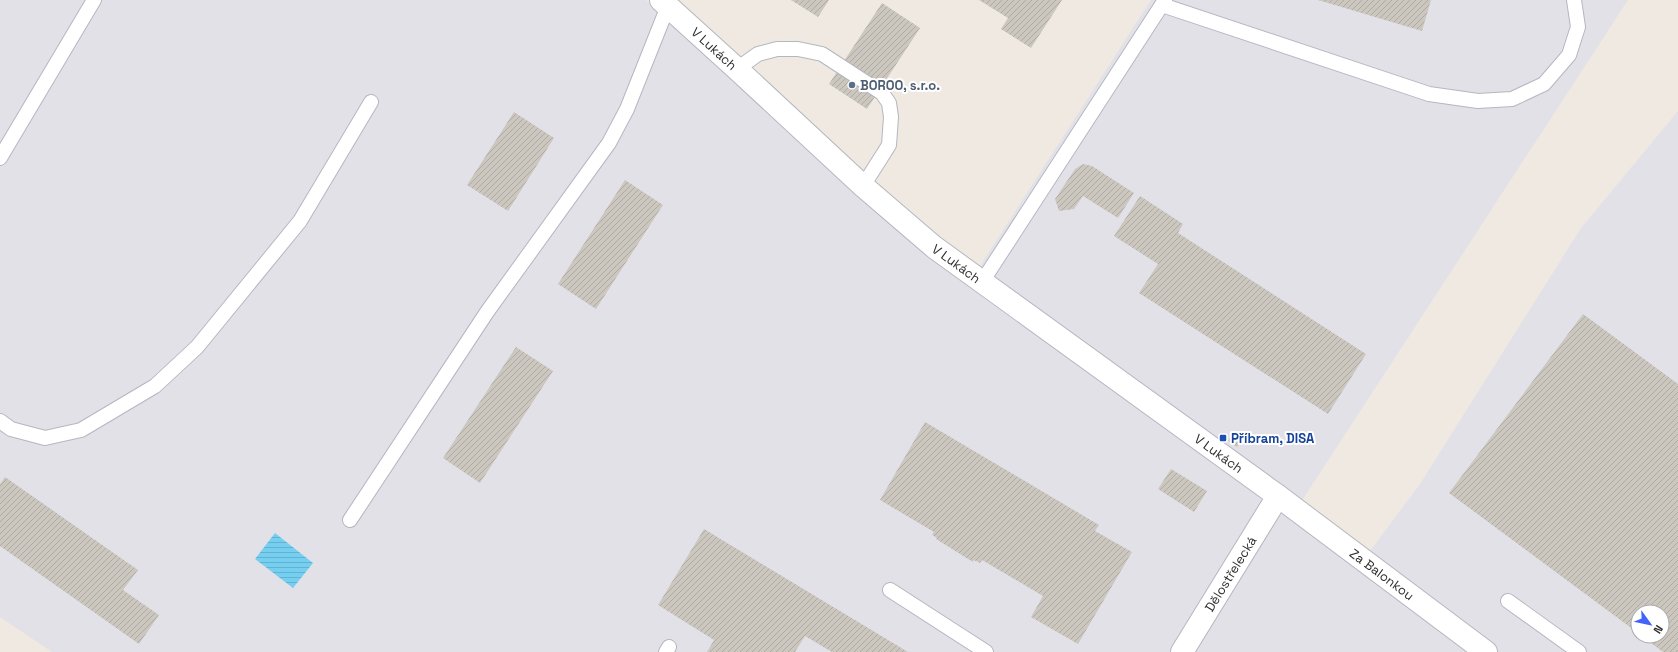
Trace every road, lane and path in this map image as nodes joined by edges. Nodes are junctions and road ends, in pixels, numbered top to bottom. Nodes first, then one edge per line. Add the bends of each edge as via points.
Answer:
1 (94, 0) edge
2 (1574, 0) edge
3 (665, 3) edge
4 (1163, 3) edge
5 (737, 69) junction
6 (371, 102) dead end
7 (0, 158) edge
8 (863, 186) junction
9 (982, 282) junction
10 (0, 422) edge
11 (1278, 496) junction
12 (350, 520) dead end
13 (890, 590) dead end
14 (1508, 600) dead end
15 (986, 652) edge
16 (1182, 652) edge
17 (1486, 652) edge
18 (1579, 652) edge

1 - 7 lane
2 - 4 lane via 1578,27 1569,55 1544,84 1512,99 1478,102 1429,94
3 - 5 street, V Lukách
3 - 12 lane via 627,109 609,143 487,312
4 - 9 lane
5 - 8 street, V Lukách
5 - 8 lane via 758,54 777,49 798,49 822,54 882,93 889,103 891,117 889,145
6 - 10 lane via 300,221 197,347 156,386 81,430 45,438 11,429
8 - 9 street, V Lukách via 934,247
9 - 11 street, V Lukách
11 - 16 street, Dělostřelecká
11 - 17 street, Za Balonkou
13 - 15 lane
14 - 18 lane

